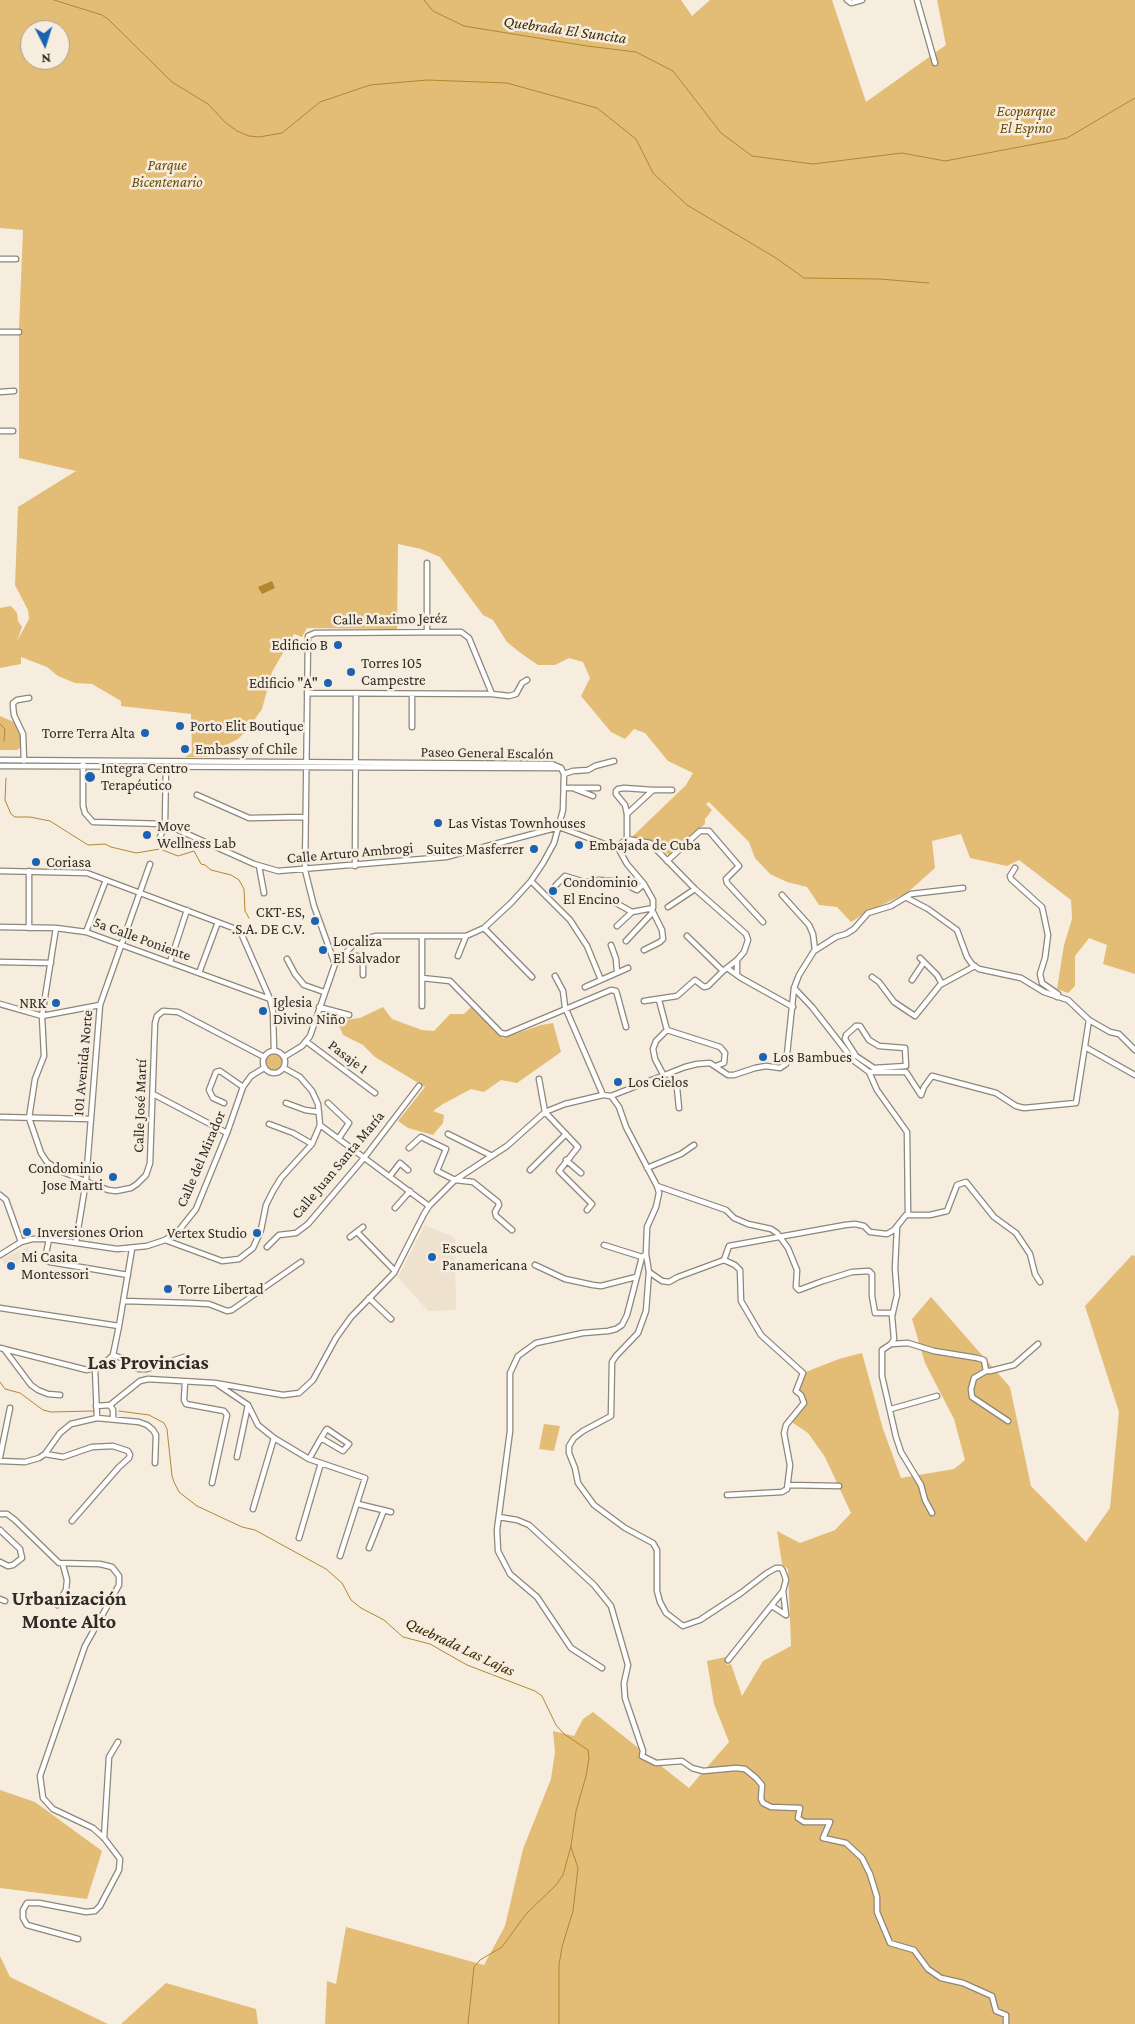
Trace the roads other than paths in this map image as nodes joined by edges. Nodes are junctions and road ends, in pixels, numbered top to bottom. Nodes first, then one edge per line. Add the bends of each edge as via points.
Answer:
1 (847, 0) edge
2 (862, 0) edge
3 (917, 0) edge
4 (936, 63) dead end
5 (0, 259) edge
6 (16, 259) dead end
7 (0, 332) edge
8 (19, 332) dead end
9 (14, 391) dead end
10 (0, 392) edge
11 (0, 431) edge
12 (12, 431) dead end
13 (428, 563) dead end
14 (427, 632) junction
15 (527, 680) dead end
16 (307, 693) junction
17 (356, 694) junction
18 (412, 694) junction
19 (492, 694) junction
20 (29, 698) dead end
21 (412, 727) dead end
22 (0, 760) edge
23 (24, 761) junction
24 (614, 762) dead end
25 (83, 764) junction
26 (166, 764) junction
27 (305, 765) junction
28 (355, 765) junction
29 (0, 766) edge
30 (564, 774) junction
31 (565, 788) junction
32 (574, 788) junction
33 (598, 788) dead end
34 (654, 790) junction
35 (672, 790) dead end
36 (197, 795) dead end
37 (593, 796) dead end
38 (627, 814) junction
39 (305, 817) junction
40 (165, 824) junction
41 (559, 827) junction
42 (627, 839) junction
43 (159, 840) dead end
44 (617, 846) junction
45 (667, 861) junction
46 (150, 864) dead end
47 (259, 866) junction
48 (355, 866) junction
49 (1015, 868) dead end
50 (305, 870) junction
51 (0, 871) edge
52 (29, 871) junction
53 (106, 880) junction
54 (531, 881) junction
55 (644, 884) junction
56 (556, 885) dead end
57 (963, 888) dead end
58 (695, 889) junction
59 (141, 892) junction
60 (264, 893) dead end
61 (782, 895) dead end
62 (907, 898) junction
63 (598, 900) dead end
64 (668, 907) dead end
65 (187, 910) junction
66 (652, 911) junction
67 (632, 912) junction
68 (218, 922) junction
69 (763, 922) dead end
70 (617, 926) dead end
71 (0, 927) edge
72 (29, 928) junction
73 (56, 928) junction
74 (484, 928) junction
75 (86, 932) junction
76 (422, 936) junction
77 (466, 936) junction
78 (688, 936) dead end
79 (626, 941) dead end
80 (122, 945) junction
81 (610, 945) dead end
82 (644, 950) dead end
83 (815, 950) junction
84 (344, 954) junction
85 (458, 956) dead end
86 (920, 958) dead end
87 (287, 959) dead end
88 (737, 960) junction
89 (0, 962) edge
90 (170, 962) junction
91 (924, 962) junction
92 (51, 963) junction
93 (335, 964) junction
94 (975, 966) junction
95 (628, 968) dead end
96 (725, 969) junction
97 (617, 972) junction
98 (199, 973) junction
99 (363, 975) dead end
100 (737, 975) junction
101 (555, 976) dead end
102 (532, 977) dead end
103 (872, 977) dead end
104 (422, 978) junction
105 (601, 980) junction
106 (912, 980) dead end
107 (942, 984) junction
108 (585, 987) dead end
109 (794, 988) junction
110 (324, 992) junction
111 (1057, 997) junction
112 (270, 999) junction
113 (659, 1000) junction
114 (644, 1001) dead end
115 (0, 1004) edge
116 (100, 1005) junction
117 (422, 1006) dead end
118 (319, 1007) junction
119 (792, 1007) junction
120 (566, 1009) junction
121 (349, 1015) dead end
122 (42, 1016) junction
123 (1089, 1020) junction
124 (626, 1027) dead end
125 (667, 1030) junction
126 (307, 1042) junction
127 (1085, 1047) junction
128 (1135, 1050) edge
129 (274, 1051) junction
130 (264, 1057) junction
131 (284, 1057) junction
132 (855, 1058) junction
133 (716, 1066) junction
134 (264, 1068) junction
135 (284, 1068) junction
136 (869, 1072) junction
137 (669, 1074) junction
138 (1135, 1075) edge
139 (664, 1076) junction
140 (539, 1079) dead end
141 (419, 1086) dead end
142 (243, 1087) junction
143 (375, 1093) dead end
144 (154, 1094) junction
145 (603, 1095) junction
146 (610, 1096) junction
147 (224, 1103) dead end
148 (286, 1103) dead end
149 (328, 1103) dead end
150 (679, 1108) dead end
151 (319, 1112) junction
152 (545, 1112) junction
153 (0, 1117) edge
154 (29, 1118) junction
155 (91, 1119) junction
156 (268, 1124) dead end
157 (320, 1125) junction
158 (227, 1133) junction
159 (448, 1134) dead end
160 (566, 1134) junction
161 (339, 1138) junction
162 (312, 1144) junction
163 (694, 1145) dead end
164 (409, 1148) dead end
165 (492, 1156) junction
166 (364, 1158) junction
167 (566, 1160) junction
168 (647, 1168) junction
169 (408, 1170) dead end
170 (530, 1170) dead end
171 (581, 1173) dead end
172 (390, 1176) junction
173 (455, 1180) junction
174 (86, 1181) junction
175 (657, 1186) junction
176 (410, 1191) junction
177 (0, 1194) edge
178 (430, 1206) junction
179 (395, 1208) dead end
180 (587, 1210) dead end
181 (908, 1215) junction
182 (897, 1227) junction
183 (363, 1228) dead end
184 (512, 1230) dead end
185 (357, 1232) junction
186 (350, 1237) dead end
187 (782, 1237) junction
188 (49, 1239) junction
189 (166, 1240) junction
190 (21, 1242) junction
191 (76, 1242) junction
192 (604, 1245) dead end
193 (267, 1247) dead end
194 (132, 1249) junction
195 (0, 1255) edge
196 (644, 1255) junction
197 (724, 1260) junction
198 (301, 1262) dead end
199 (536, 1265) dead end
200 (395, 1272) junction
201 (649, 1272) junction
202 (128, 1275) junction
203 (636, 1276) junction
204 (1040, 1282) dead end
205 (369, 1298) junction
206 (124, 1301) junction
207 (0, 1308) edge
208 (893, 1313) junction
209 (391, 1319) dead end
210 (119, 1326) junction
211 (891, 1344) junction
212 (1038, 1344) dead end
213 (2, 1349) edge
214 (113, 1355) junction
215 (184, 1357) dead end
216 (95, 1368) junction
217 (986, 1371) junction
218 (185, 1382) junction
219 (215, 1383) junction
220 (60, 1395) dead end
221 (937, 1396) dead end
222 (110, 1405) junction
223 (96, 1406) junction
224 (248, 1406) junction
225 (10, 1408) dead end
226 (891, 1409) junction
227 (97, 1418) junction
228 (113, 1419) junction
229 (1008, 1421) dead end
230 (274, 1438) junction
231 (321, 1438) junction
232 (44, 1454) junction
233 (0, 1457) edge
234 (237, 1457) dead end
235 (309, 1459) junction
236 (0, 1461) edge
237 (155, 1463) dead end
238 (321, 1463) junction
239 (212, 1483) dead end
240 (788, 1486) junction
241 (839, 1486) dead end
242 (727, 1495) dead end
243 (358, 1504) junction
244 (253, 1509) dead end
245 (384, 1510) junction
246 (391, 1512) dead end
247 (932, 1513) dead end
248 (0, 1514) edge
249 (498, 1517) junction
250 (72, 1521) dead end
251 (0, 1530) edge
252 (299, 1538) dead end
253 (369, 1548) dead end
254 (340, 1556) dead end
255 (0, 1562) edge
256 (63, 1565) junction
257 (783, 1591) junction
258 (0, 1599) edge
259 (5, 1601) dead end
260 (57, 1605) dead end
261 (772, 1606) junction
262 (728, 1660) dead end
263 (602, 1668) dead end
264 (118, 1742) dead end
265 (104, 1838) junction
266 (78, 1939) dead end
267 (1006, 2024) edge

1 - 2 street via 851,3
3 - 4 street
5 - 6 street
7 - 8 street
9 - 10 street
11 - 12 street
13 - 14 street
14 - 16 street, Calle Maximo Jeréz via 309,634 306,640
14 - 19 street, Calle Maximo Jeréz via 459,631 465,634
15 - 19 street via 514,695
16 - 17 street
16 - 27 street
17 - 18 street
17 - 28 street
18 - 19 street
18 - 21 street
20 - 23 street via 13,703 14,715 23,734
22 - 23 street, Paseo General Escalón
23 - 25 street, Paseo General Escalón
24 - 30 street
25 - 26 street, Paseo General Escalón
25 - 29 street, Paseo General Escalón
25 - 40 street, Calle Arturo Ambrogi via 83,806 89,819 97,823
26 - 27 street, Paseo General Escalón
26 - 40 street
27 - 28 street, Paseo General Escalón
27 - 39 street
28 - 30 street, Paseo General Escalón via 552,764 561,768
28 - 48 street
30 - 31 street
31 - 32 street
31 - 41 street
32 - 33 street
32 - 37 street
34 - 35 street
34 - 38 street
34 - 38 street via 618,788 616,794 625,805
36 - 39 street via 249,818
38 - 42 street
39 - 50 street
40 - 43 street
40 - 47 street, Calle Arturo Ambrogi
41 - 44 street
41 - 48 street, Calle Arturo Ambrogi via 455,856
41 - 54 street via 544,864
42 - 44 street
42 - 45 street via 650,843
44 - 55 street
45 - 58 street
45 - 69 street via 700,831 709,831 738,866 726,879 727,883
46 - 59 street, 101 Avenida Norte
47 - 50 street, Calle Arturo Ambrogi via 278,871
47 - 60 street
48 - 50 street, Calle Arturo Ambrogi
49 - 111 street via 1010,879 1042,907 1048,935 1040,974 1042,983 1058,994
50 - 93 street
51 - 52 street
52 - 53 street via 80,872
52 - 72 street
53 - 59 street
53 - 75 street
54 - 74 street
54 - 105 street via 570,920 587,946
55 - 56 street via 637,890 613,881 585,882 565,876
55 - 66 street via 653,900
57 - 62 street via 911,894
58 - 64 street
58 - 88 street via 746,934 748,945
59 - 65 street
59 - 80 street, 101 Avenida Norte
61 - 83 street via 809,925
62 - 83 street via 868,913 854,929
62 - 94 street via 957,930 967,957
63 - 67 street via 616,903
65 - 68 street
65 - 90 street
66 - 67 street
66 - 79 street
66 - 82 street via 662,930 662,939
67 - 70 street
68 - 98 street
68 - 112 street via 241,934
71 - 72 street, 5a Calle Poniente
72 - 73 street, 5a Calle Poniente
73 - 75 street, 5a Calle Poniente
73 - 92 street, Calle José Martí
74 - 77 street
74 - 102 street
75 - 80 street, 5a Calle Poniente
76 - 77 street
76 - 84 street via 370,937
76 - 104 street
77 - 85 street
78 - 96 street
80 - 90 street, 5a Calle Poniente
80 - 116 street, 101 Avenida Norte
81 - 97 street
83 - 109 street
84 - 93 street
84 - 99 street via 364,957
86 - 91 street
87 - 110 street via 304,985
88 - 96 street
88 - 100 street
89 - 92 street
90 - 98 street, 5a Calle Poniente
91 - 106 street
91 - 107 street
92 - 122 street, Calle José Martí
93 - 110 street
94 - 107 street
94 - 111 street via 1021,978
95 - 97 street
96 - 100 street
96 - 113 street via 708,986 704,987 695,980 677,996
97 - 105 street
98 - 112 street, 5a Calle Poniente
100 - 119 street
101 - 120 street via 563,991
103 - 107 street via 894,1002 915,1016
104 - 117 street
104 - 120 street via 450,981 501,1033 506,1034
105 - 108 street
109 - 119 street
109 - 132 street
110 - 118 street
111 - 123 street via 1076,1006
112 - 129 street
113 - 114 street
113 - 125 street
115 - 122 street
116 - 122 street
116 - 155 street, 101 Avenida Norte
118 - 121 street
118 - 126 street
119 - 133 street via 786,1064 780,1068 766,1066 734,1075 728,1075
120 - 124 street via 611,990 616,991
120 - 145 street
122 - 154 street, Calle José Martí via 44,1056 35,1079
123 - 127 street
123 - 128 street via 1119,1034
125 - 133 street via 720,1047 724,1063
125 - 139 street via 653,1048
126 - 131 street
126 - 143 street, Pasaje 1
127 - 136 street via 1076,1103 1024,1108 996,1093 932,1076 921,1095 906,1072
127 - 138 street
129 - 130 street
129 - 131 street
130 - 134 street
130 - 144 street, Calle José Martí via 178,1012 163,1011 156,1023
131 - 135 street
132 - 132 street via 845,1037 859,1026 879,1046 905,1048 906,1066 875,1068
132 - 136 street
133 - 137 street via 698,1064
134 - 135 street via 276,1074
134 - 142 street, Calle del Mirador via 251,1076
135 - 151 street via 308,1086
136 - 181 street via 877,1090 907,1132
137 - 139 street
137 - 150 street via 677,1088
139 - 146 street
140 - 152 street
141 - 166 street, Calle Juan Santa María
142 - 147 street via 220,1071 216,1072 209,1090 213,1098
142 - 158 street, Calle del Mirador
144 - 158 street
144 - 174 street, Calle José Martí via 150,1163 146,1175 124,1190 108,1190
145 - 146 street
145 - 152 street
146 - 168 street via 620,1107 626,1127
148 - 151 street
149 - 161 street via 350,1123
151 - 157 street
152 - 160 street
152 - 165 street
153 - 154 street
154 - 155 street
154 - 174 street, Calle José Martí via 39,1150 47,1162
155 - 174 street, 101 Avenida Norte
156 - 162 street
157 - 161 street
157 - 162 street
158 - 189 street, Calle del Mirador via 196,1209
159 - 165 street
160 - 167 street via 578,1147
160 - 170 street
161 - 166 street
162 - 189 street via 273,1191 256,1244 244,1256 231,1262 217,1261
163 - 168 street
164 - 173 street via 420,1137 446,1149 437,1171
165 - 173 street
166 - 172 street
166 - 193 street, Calle Juan Santa María via 308,1224 296,1234 279,1235
167 - 171 street
167 - 180 street via 559,1171 592,1204
168 - 175 street
169 - 172 street via 400,1163
172 - 176 street
173 - 178 street
173 - 184 street via 473,1182 498,1202 496,1216
174 - 191 street, 101 Avenida Norte
175 - 187 street via 726,1210 734,1218 771,1229
175 - 196 street via 659,1198 647,1227
176 - 178 street
176 - 179 street
177 - 190 street via 6,1200
178 - 200 street
181 - 182 street
181 - 204 street via 947,1211 957,1185 966,1182 994,1217 1016,1233 1030,1254
182 - 187 street via 887,1234 870,1232 855,1224
182 - 208 street
183 - 185 street
185 - 186 street
185 - 200 street
187 - 197 street via 729,1246
187 - 208 street via 797,1270 796,1288 802,1290 866,1270 872,1274 875,1313
188 - 190 street, Calle del Mirador
188 - 191 street, Calle del Mirador
188 - 202 street via 46,1260 50,1262
189 - 194 street, Calle del Mirador
190 - 195 street, Calle del Mirador
191 - 194 street, Calle del Mirador
192 - 196 street
194 - 202 street
196 - 201 street
196 - 203 street
197 - 201 street via 669,1282
197 - 240 street via 740,1270 741,1301 761,1335 803,1373 796,1391 804,1403 786,1425 784,1433 790,1465
198 - 206 street via 232,1310 189,1302
199 - 203 street via 564,1279 601,1286
200 - 205 street
201 - 257 street via 644,1321 638,1333 612,1362 611,1416 579,1434 569,1446 577,1479 584,1494 603,1513 653,1543 657,1550 660,1602 666,1613 683,1626 707,1616 776,1568 781,1568 785,1574
202 - 206 street
203 - 249 street via 622,1325 616,1329 543,1341 518,1356 510,1373 510,1431
205 - 209 street
205 - 219 street via 350,1317 314,1380 299,1392 283,1395
206 - 210 street
207 - 210 street
208 - 211 street via 894,1339
210 - 214 street
211 - 217 street via 908,1344 977,1358 984,1361
211 - 226 street via 882,1350 881,1362
212 - 217 street via 1014,1365
213 - 216 street via 78,1369
213 - 220 street via 31,1385 43,1392
214 - 215 street via 138,1369
214 - 216 street
216 - 223 street
217 - 229 street via 974,1378 972,1397
218 - 219 street
218 - 222 street via 140,1381
218 - 239 street via 186,1404 227,1415
219 - 224 street
221 - 226 street
222 - 223 street
222 - 228 street
223 - 227 street
224 - 230 street via 258,1425
224 - 234 street
225 - 233 street
226 - 247 street via 901,1452 921,1485
227 - 228 street
227 - 232 street via 71,1424
228 - 237 street via 139,1422 153,1430 156,1436
230 - 235 street
230 - 244 street
231 - 231 street via 327,1429 349,1444 343,1451
231 - 235 street
232 - 236 street via 25,1462
232 - 250 street via 63,1456 92,1447 113,1446 128,1450 130,1454
235 - 238 street
238 - 243 street via 366,1479
238 - 252 street
240 - 241 street
240 - 242 street via 782,1492
243 - 245 street
243 - 254 street
245 - 246 street
245 - 253 street
248 - 256 street via 7,1514 15,1520
249 - 263 street via 498,1551 510,1574 536,1597 571,1648
249 - 267 street via 529,1525 594,1585 611,1606 628,1665 625,1698 642,1756 656,1763 682,1761 703,1771 745,1769 762,1785 763,1803 770,1807 800,1808 798,1818 804,1822 830,1822 824,1838 846,1843 862,1858 870,1874 877,1897 877,1912 890,1942 914,1950 928,1969 941,1978 963,1983 992,1996 996,2011 1006,2015
251 - 255 street via 20,1549 22,1558 8,1566
256 - 260 street via 66,1590
256 - 265 street via 100,1564 112,1567 119,1576 119,1585 85,1646 40,1776 40,1788 43,1798 53,1809 93,1828
257 - 261 street
257 - 261 street via 786,1615
258 - 259 street
261 - 262 street
264 - 265 street via 109,1757
265 - 266 street via 120,1859 119,1870 95,1911 39,1903 27,1903 23,1910 27,1925

